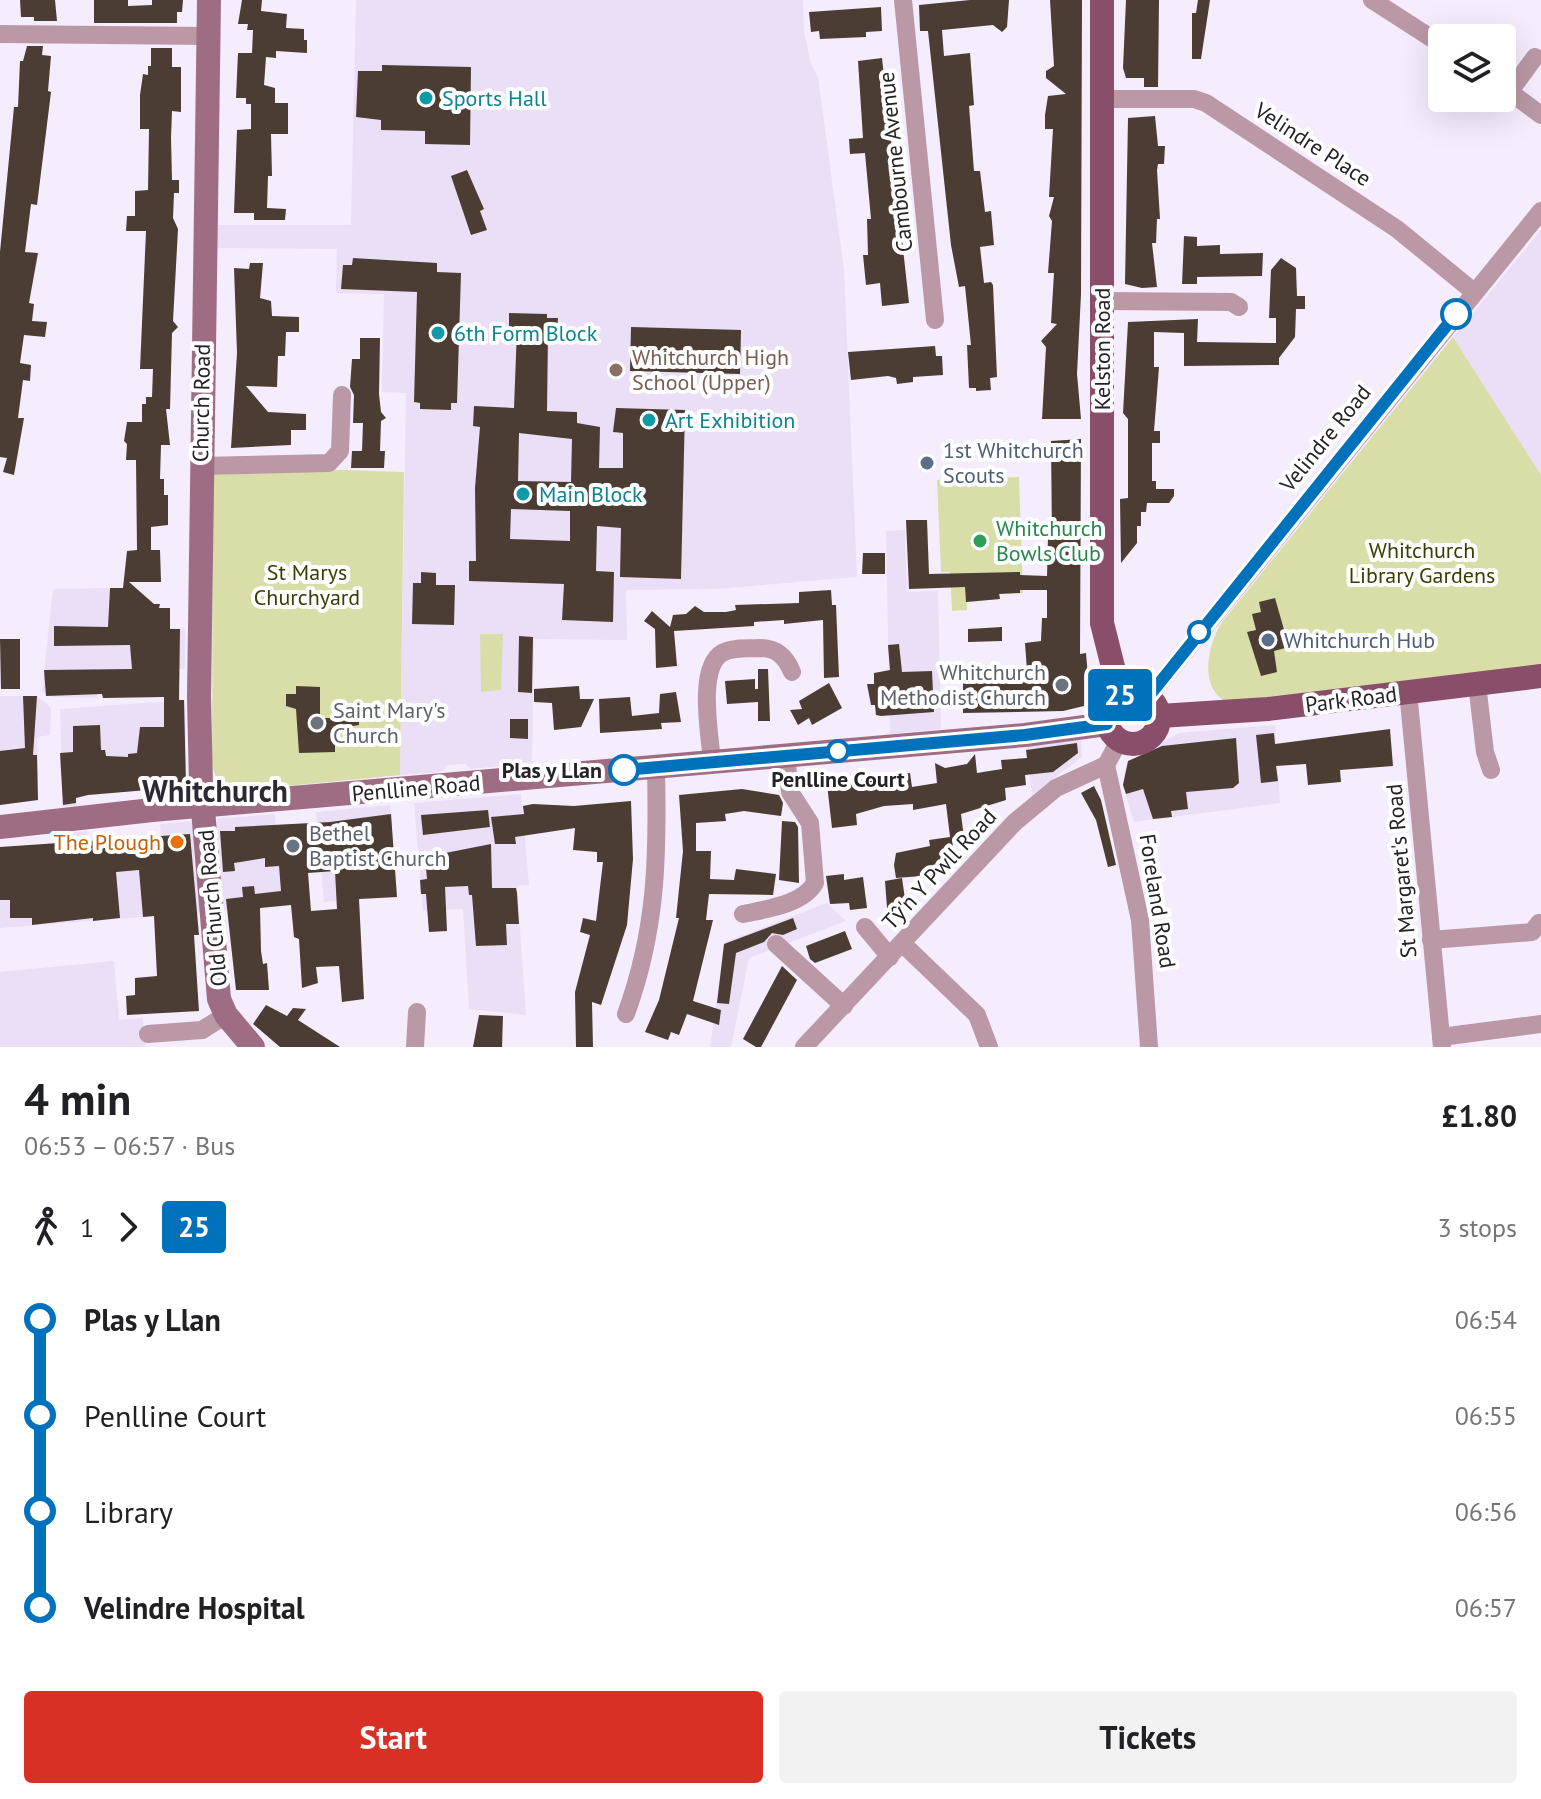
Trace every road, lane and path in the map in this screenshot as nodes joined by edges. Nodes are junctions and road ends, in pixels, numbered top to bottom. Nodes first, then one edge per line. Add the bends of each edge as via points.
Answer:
1 (209, 0) edge
2 (903, 0) edge
3 (1102, 0) edge
4 (1372, 0) edge
5 (0, 34) edge
6 (208, 36) junction
7 (1428, 36) edge
8 (1535, 57) dead end
9 (1516, 78) edge
10 (1516, 96) edge
11 (1102, 99) junction
12 (1541, 115) edge
13 (1541, 211) edge
14 (1474, 292) junction
15 (1102, 301) junction
16 (1239, 307) dead end
17 (935, 320) dead end
18 (342, 395) dead end
19 (200, 466) junction
20 (792, 672) dead end
21 (1541, 676) edge
22 (1477, 684) junction
23 (1408, 691) junction
24 (1120, 695) junction
25 (1154, 706) junction
26 (1113, 732) junction
27 (786, 755) junction
28 (712, 762) junction
29 (1106, 765) junction
30 (656, 767) junction
31 (1491, 770) dead end
32 (204, 806) junction
33 (0, 827) edge
34 (743, 914) dead end
35 (1539, 923) dead end
36 (865, 927) dead end
37 (1431, 940) junction
38 (776, 944) dead end
39 (896, 950) junction
40 (844, 1006) junction
41 (417, 1012) dead end
42 (626, 1014) dead end
43 (226, 1015) junction
44 (1541, 1024) edge
45 (148, 1034) dead end
46 (180, 1040) edge
47 (1441, 1042) edge
48 (253, 1047) edge
49 (415, 1047) edge
50 (804, 1047) edge
51 (989, 1047) edge
52 (1149, 1047) edge

1 - 6 street, Church Road
2 - 17 street, Cambourne Avenue
3 - 11 main road, Kelston Road
4 - 7 street
5 - 6 street
6 - 19 street, Church Road
8 - 9 street
10 - 12 street
11 - 14 street, Velindre Place via 1206,103 1397,229
11 - 15 main road, Kelston Road
13 - 14 street, Velindre Road
14 - 25 street, Velindre Road
15 - 16 street via 1231,302
15 - 24 main road, Kelston Road via 1102,623
18 - 19 street via 340,451 329,463
19 - 32 street, Church Road
20 - 28 street via 780,653 766,648 730,651 717,658 707,676
21 - 22 main road, Park Road
22 - 23 main road, Park Road
22 - 31 street
23 - 25 main road, Park Road via 1268,709
23 - 37 street, St Margaret's Road
24 - 25 main road via 1137,691
24 - 26 main road via 1108,708
25 - 26 main road via 1159,725 1150,739 1134,745
26 - 27 street, Penlline Road
26 - 29 street
27 - 28 street, Penlline Road
27 - 34 street via 790,792 810,823 815,883 810,891 775,907
28 - 30 street, Penlline Road
29 - 39 street, Tŷ'n Y Pwll Road via 1056,788 1032,807
29 - 52 street, Foreland Road via 1140,920
30 - 32 street, Penlline Road
30 - 42 street via 654,905
32 - 33 street, Penlline Road
32 - 43 street, Old Church Road via 219,994
35 - 37 street via 1532,932
36 - 39 street
37 - 47 street, St Margaret's Road
38 - 40 street
39 - 40 street, Tŷ'n Y Pwll Road
39 - 51 street via 977,1015
40 - 50 street, Tŷ'n Y Pwll Road
41 - 49 street
43 - 46 street
43 - 48 street, Old Church Road
44 - 47 street
45 - 46 street

